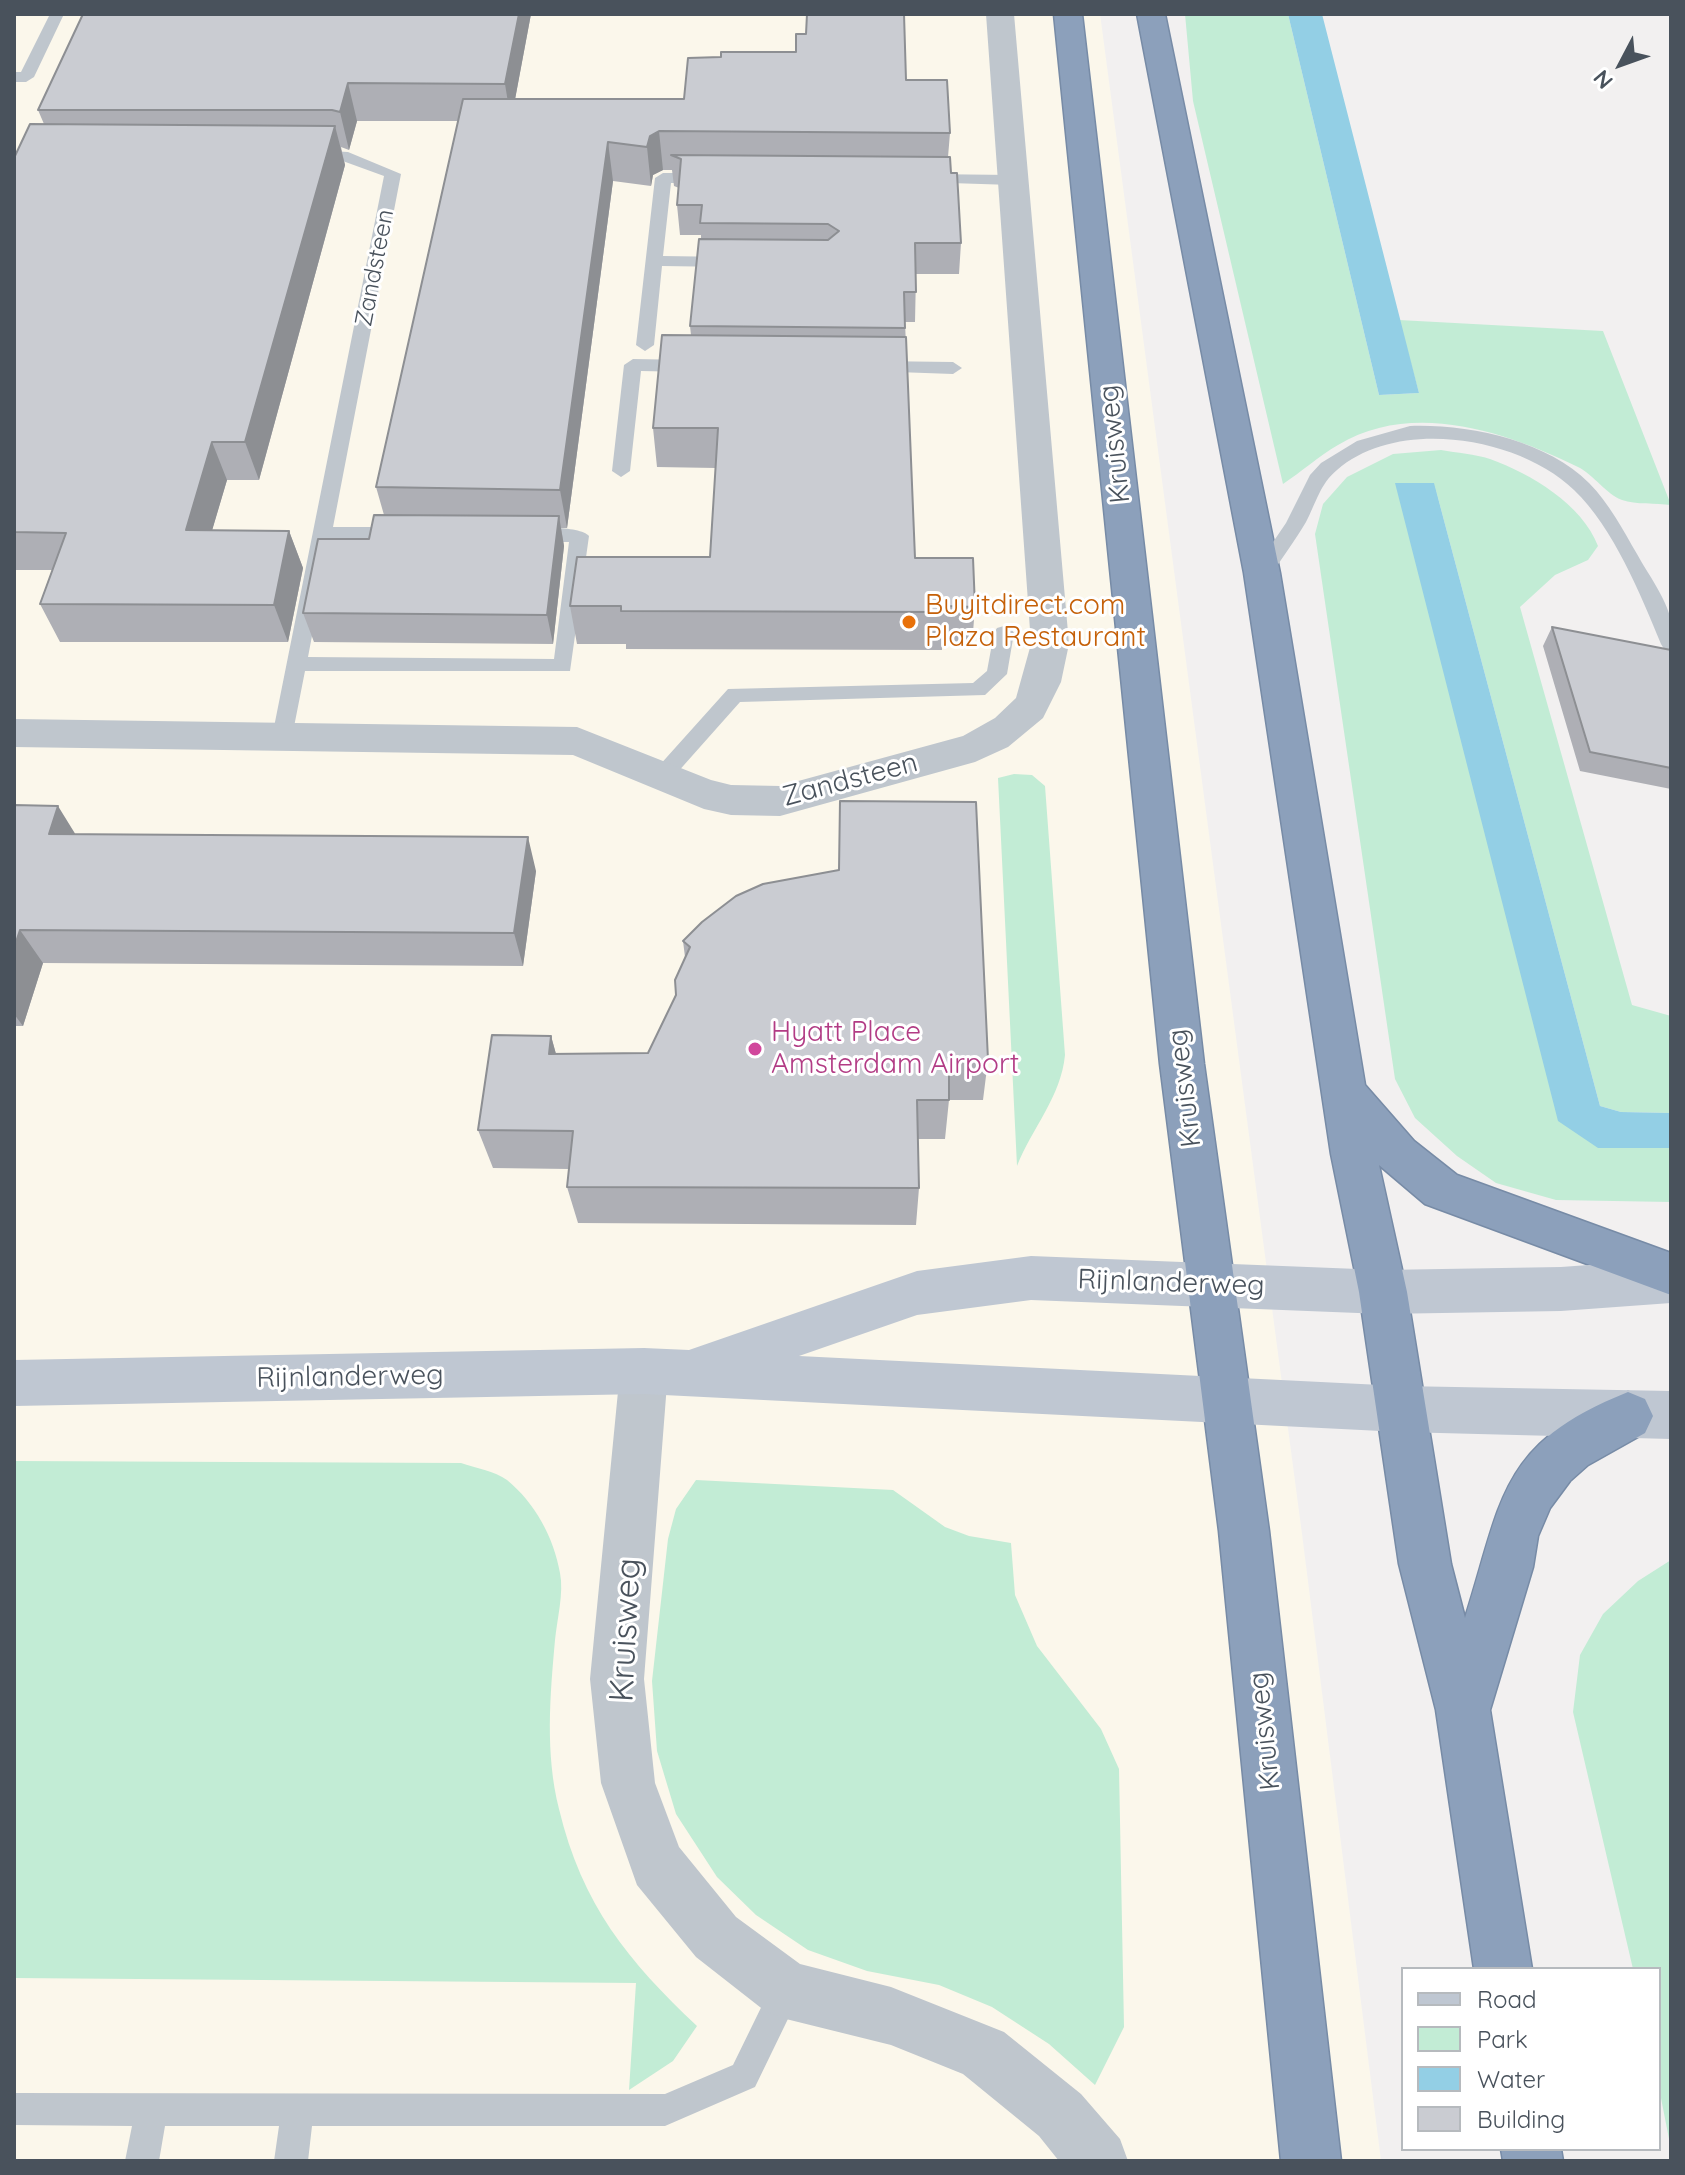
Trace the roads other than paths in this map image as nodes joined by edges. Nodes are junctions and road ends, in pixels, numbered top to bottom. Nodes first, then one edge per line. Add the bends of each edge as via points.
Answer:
1 (57, 14) edge
2 (1000, 14) edge
3 (1068, 14) edge
4 (1151, 14) edge
5 (14, 77) edge
6 (295, 155) edge
7 (726, 178) edge
8 (901, 179) edge
9 (1012, 180) junction
10 (654, 261) junction
11 (749, 262) edge
12 (645, 345) dead end
13 (713, 366) edge
14 (857, 367) edge
15 (953, 368) dead end
16 (621, 471) dead end
17 (322, 534) junction
18 (428, 535) edge
19 (519, 535) edge
20 (1262, 573) junction
21 (1665, 618) edge
22 (1004, 633) dead end
23 (1671, 644) edge
24 (296, 664) junction
25 (14, 733) edge
26 (282, 737) junction
27 (660, 777) junction
28 (1344, 1092) junction
29 (1671, 1274) edge
30 (1671, 1281) edge
31 (1214, 1285) junction
32 (1383, 1292) junction
33 (665, 1372) junction
34 (14, 1383) edge
35 (1227, 1400) junction
36 (1401, 1409) junction
37 (1650, 1416) edge
38 (1463, 1710) junction
39 (1503, 1967) edge
40 (786, 1990) junction
41 (14, 2109) edge
42 (298, 2109) junction
43 (151, 2110) junction
44 (142, 2161) edge
45 (291, 2161) edge
46 (1098, 2161) edge
47 (1311, 2161) edge

1 - 5 lane via 26,77
2 - 9 street
3 - 31 highway, Kruisweg via 1184,1079
4 - 20 highway
6 - 17 lane, Zandsteen via 342,155 393,174
7 - 10 lane via 663,178
8 - 9 lane
9 - 27 street, Zandsteen via 1050,644 1041,692 1032,709 975,747 780,801 731,800
10 - 11 lane
10 - 12 lane
13 - 16 lane via 633,365
14 - 15 lane
17 - 18 lane
17 - 24 lane, Zandsteen
19 - 24 lane via 579,536 563,666
20 - 21 lane via 1298,518 1313,481 1336,461 1372,443 1417,431 1486,439 1536,458 1581,485
20 - 28 highway
21 - 23 lane
22 - 27 lane via 997,674 978,690 735,694
24 - 26 lane, Zandsteen
25 - 26 street, Zandsteen
26 - 27 street, Zandsteen via 577,741
28 - 29 highway via 1398,1155 1441,1190
28 - 32 highway
30 - 32 street, Rijnlanderweg
31 - 32 street, Rijnlanderweg
31 - 33 street, Rijnlanderweg via 1031,1278 917,1293
31 - 35 highway, Kruisweg
32 - 36 highway
33 - 34 street, Rijnlanderweg
33 - 35 street, Rijnlanderweg
33 - 40 street, Kruisweg via 617,1679 628,1783 657,1865 716,1937
35 - 36 street, Rijnlanderweg
35 - 47 highway, Kruisweg
36 - 37 street, Rijnlanderweg
36 - 38 highway via 1425,1564
37 - 38 highway via 1564,1453 1530,1495 1509,1543 1507,1567
38 - 39 highway
40 - 42 lane via 744,2076 665,2110
40 - 46 street, Kruisweg via 891,2016 983,2053 1060,2115
41 - 43 lane
42 - 43 lane
42 - 45 lane
43 - 44 lane

